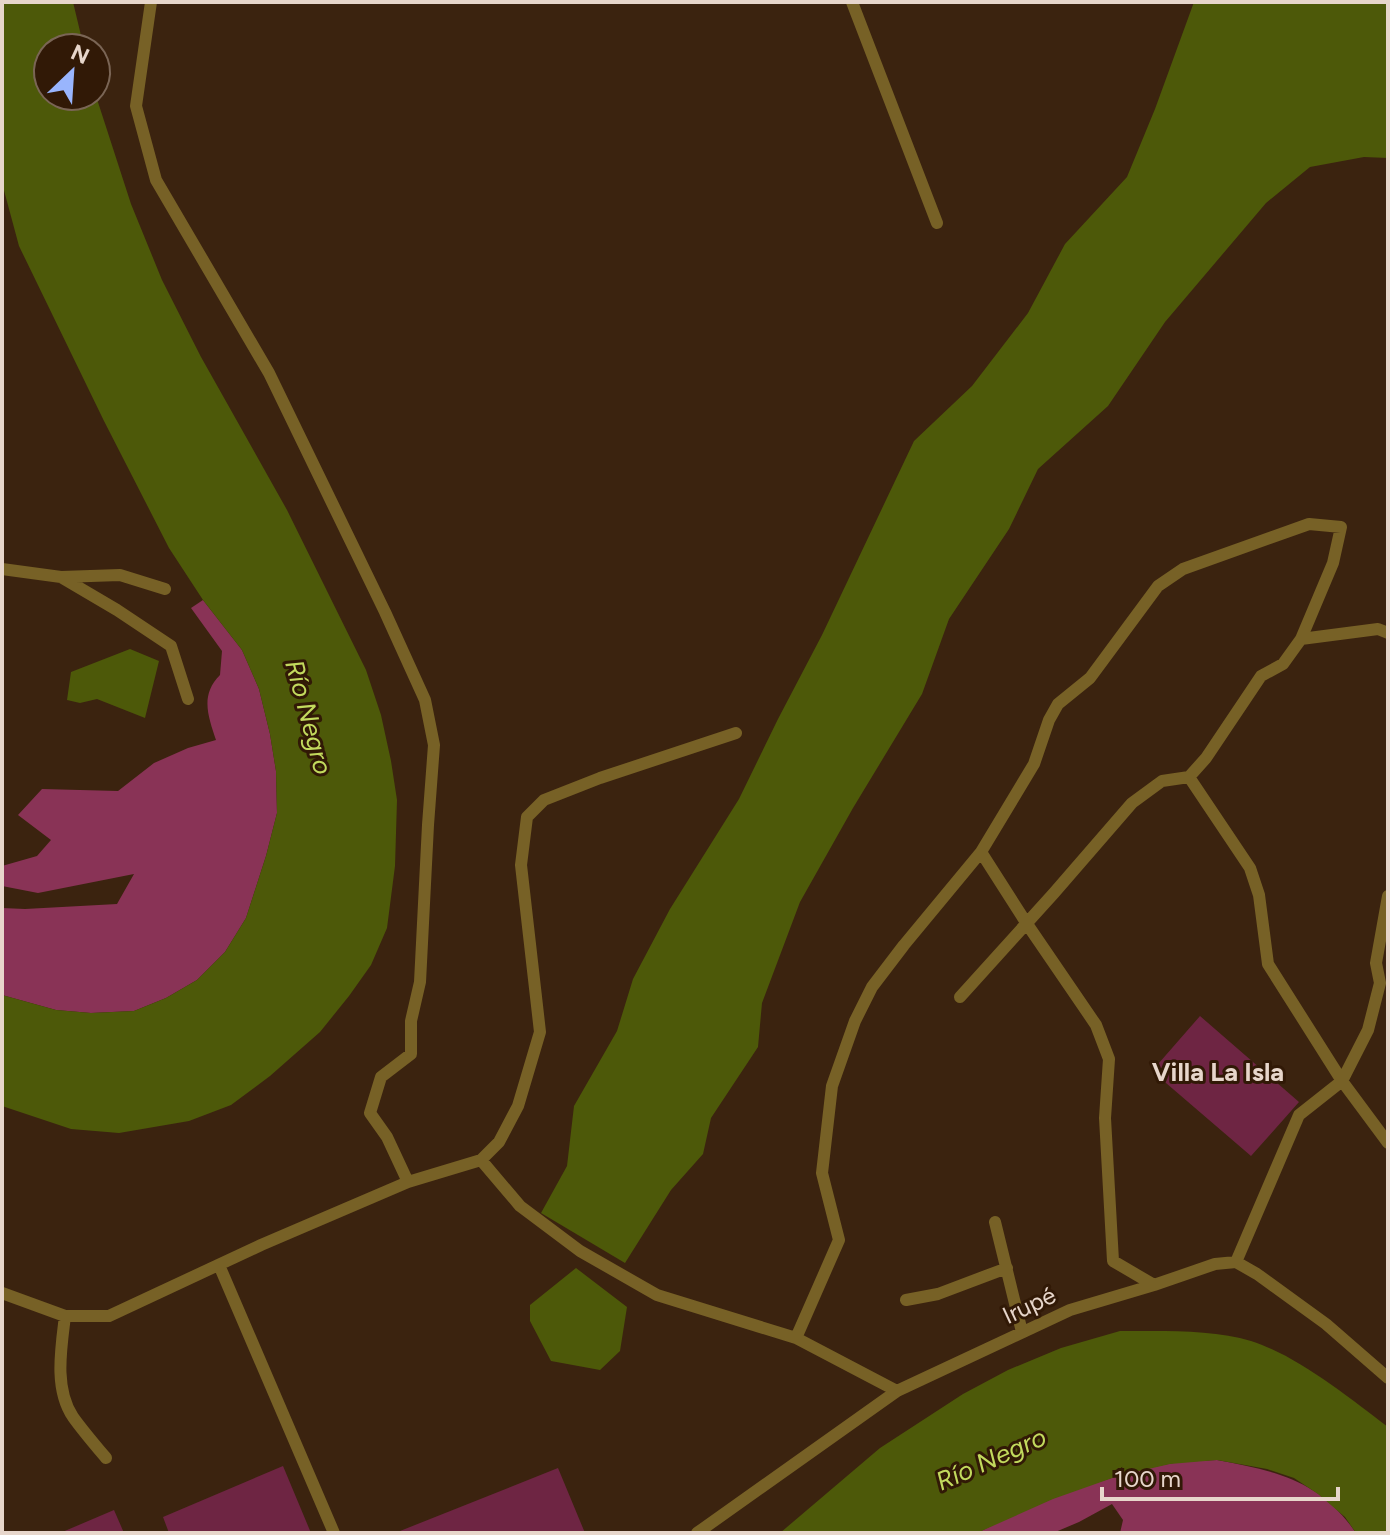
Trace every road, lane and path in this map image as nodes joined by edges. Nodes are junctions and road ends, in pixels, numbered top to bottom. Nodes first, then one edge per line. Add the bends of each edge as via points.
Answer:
1 (151, 2) edge
2 (852, 2) edge
3 (937, 223) dead end
4 (2, 569) edge
5 (61, 577) junction
6 (165, 589) dead end
7 (1388, 633) edge
8 (1301, 639) junction
9 (188, 699) dead end
10 (736, 733) dead end
11 (1189, 777) junction
12 (981, 852) junction
13 (1388, 896) edge
14 (1027, 924) junction
15 (1384, 983) edge
16 (960, 997) dead end
17 (1342, 1081) junction
18 (1388, 1143) edge
19 (481, 1160) junction
20 (408, 1182) junction
21 (995, 1222) dead end
22 (1236, 1262) junction
23 (219, 1265) junction
24 (1007, 1268) junction
25 (1154, 1285) junction
26 (2, 1293) edge
27 (906, 1300) dead end
28 (65, 1316) junction
29 (1022, 1332) junction
30 (796, 1338) junction
31 (1388, 1378) edge
32 (897, 1391) junction
33 (106, 1458) dead end
34 (334, 1533) edge
35 (697, 1533) edge

1 - 20 street via 136,106 156,180 269,373 425,700 434,745 411,1054 381,1077 370,1113
2 - 3 street
4 - 5 street
5 - 6 street via 120,575
5 - 9 street via 171,646
7 - 8 street via 1378,629
8 - 11 street via 1283,664 1261,676
8 - 12 street via 1333,563 1341,527 1309,524 1183,569 1158,586 1090,678 1058,704 1034,764
10 - 19 street via 544,800 527,817 521,865 540,1032 518,1106 499,1142
11 - 14 street via 1162,781 1132,803
11 - 17 street via 1250,868 1268,964
12 - 14 street
12 - 30 street via 880,976 855,1021 832,1086 822,1173 839,1240
13 - 15 street via 1376,963
14 - 16 street
14 - 25 street via 1096,1025 1109,1059 1105,1118 1113,1261
15 - 17 street
17 - 18 street
17 - 22 street via 1299,1115
19 - 20 street
19 - 30 street via 520,1206 580,1251 657,1295
20 - 23 street
21 - 24 street
22 - 25 street, Irupé
22 - 31 street via 1326,1324
23 - 28 street via 109,1316
23 - 34 street
24 - 27 street
24 - 29 street
25 - 29 street, Irupé via 1070,1310
26 - 28 street
28 - 33 street via 61,1388 71,1415
29 - 32 street, Irupé
30 - 32 street
32 - 35 street, Irupé

